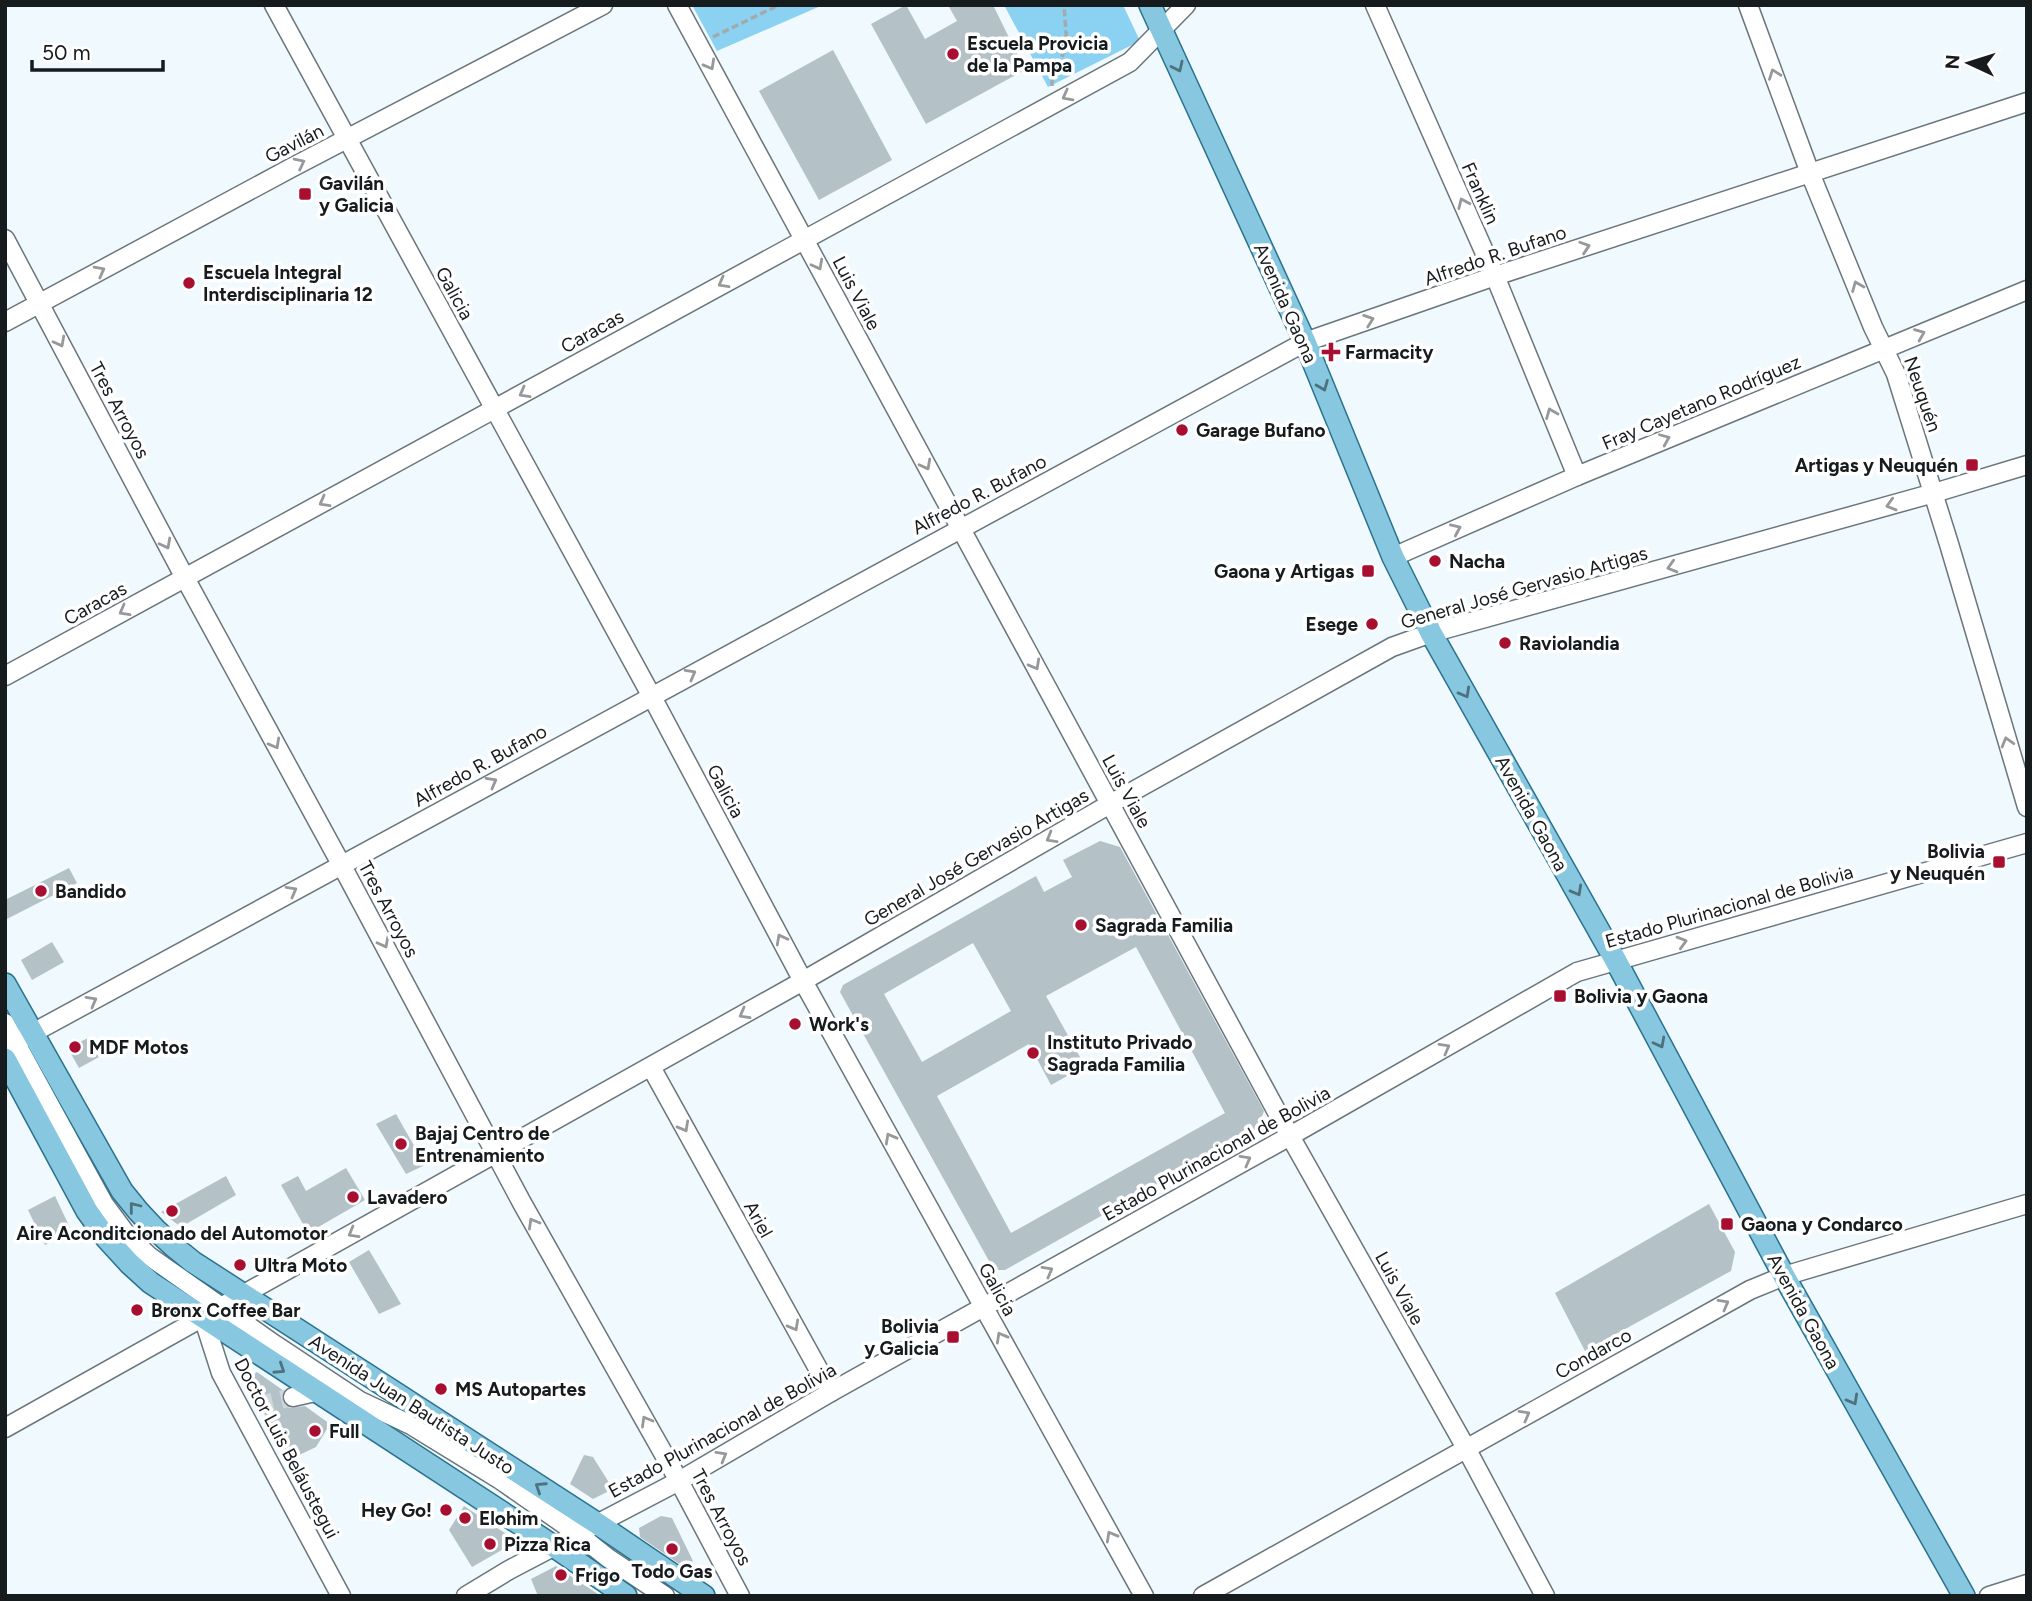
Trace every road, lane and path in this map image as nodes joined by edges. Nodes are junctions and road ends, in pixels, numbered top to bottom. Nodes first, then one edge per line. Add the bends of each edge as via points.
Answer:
1 (274, 5) edge
2 (603, 5) edge
3 (677, 5) edge
4 (779, 5) edge
5 (1064, 5) edge
6 (1150, 5) edge
7 (1186, 5) edge
8 (1375, 5) edge
9 (1748, 5) edge
10 (1161, 29) junction
11 (698, 44) junction
12 (1058, 101) junction
13 (2027, 102) edge
14 (347, 139) junction
15 (1810, 173) junction
16 (804, 238) junction
17 (5, 239) edge
18 (1495, 276) junction
19 (2027, 290) edge
20 (40, 303) junction
21 (5, 322) edge
22 (1305, 342) junction
23 (1885, 348) junction
24 (495, 409) junction
25 (2027, 465) edge
26 (1577, 476) junction
27 (1934, 493) junction
28 (960, 528) junction
29 (1393, 557) junction
30 (185, 578) junction
31 (1431, 633) junction
32 (5, 676) edge
33 (651, 695) junction
34 (1110, 804) junction
35 (2027, 807) edge
36 (2027, 843) edge
37 (341, 864) junction
38 (1616, 961) junction
39 (803, 981) junction
40 (5, 984) edge
41 (5, 1023) edge
42 (15, 1045) edge
43 (651, 1067) junction
44 (1290, 1136) junction
45 (496, 1152) junction
46 (2027, 1204) edge
47 (1784, 1276) junction
48 (244, 1294) junction
49 (223, 1306) junction
50 (984, 1307) junction
51 (203, 1317) junction
52 (315, 1392) junction
53 (831, 1392) junction
54 (293, 1397) tunnel mouth
55 (5, 1428) edge
56 (1466, 1448) junction
57 (679, 1481) junction
58 (598, 1524) junction
59 (578, 1534) junction
60 (555, 1547) junction
61 (2027, 1584) edge
62 (341, 1596) edge
63 (466, 1596) edge
64 (626, 1596) edge
65 (665, 1596) edge
66 (704, 1596) edge
67 (740, 1596) edge
68 (1144, 1596) edge
69 (1203, 1596) edge
70 (1545, 1596) edge
71 (1964, 1596) edge
72 (1989, 1596) edge

1 - 14 street, Galicia
2 - 14 street, Gavilán
3 - 11 street, Luis Viale
4 - 11 path
5 - 12 path via 1067,47 1051,83
6 - 10 main road, Avenida Gaona
7 - 10 street, Caracas
18 -> 8 street, Franklin
15 -> 9 street, Neuquén
10 -> 12 street, Caracas via 1130,62
10 -> 22 main road, Avenida Gaona
11 -> 16 street, Luis Viale
12 - 16 street, Caracas
13 - 15 street, Alfredo R. Bufano
20 -> 14 street, Gavilán
14 - 24 street, Galicia
18 -> 15 street, Alfredo R. Bufano
23 -> 15 street, Neuquén
16 -> 24 street, Caracas
16 -> 28 street, Luis Viale
17 - 20 street, Tres Arroyos
22 -> 18 street, Alfredo R. Bufano
26 -> 18 street, Franklin
23 -> 19 street, Fray Cayetano Rodríguez
20 - 21 street, Gavilán
20 -> 30 street, Tres Arroyos
22 - 28 street, Alfredo R. Bufano
22 -> 29 main road, Avenida Gaona
26 -> 23 street, Fray Cayetano Rodríguez
23 - 27 street, Neuquén
24 -> 30 street, Caracas
24 - 33 street, Galicia
25 - 27 street, General José Gervasio Artigas
29 -> 26 street, Fray Cayetano Rodríguez
27 -> 31 street, General José Gervasio Artigas
35 -> 27 street, Neuquén
33 -> 28 street, Alfredo R. Bufano
28 -> 34 street, Luis Viale
29 - 31 main road, Avenida Gaona
30 -> 32 street, Caracas
30 -> 37 street, Tres Arroyos
31 - 34 street, General José Gervasio Artigas via 1392,647
31 -> 38 main road, Avenida Gaona
37 -> 33 street, Alfredo R. Bufano
39 -> 33 street, Galicia
34 -> 39 street, General José Gervasio Artigas
34 - 44 street, Luis Viale
38 -> 36 street, Estado Plurinacional de Bolivia
42 -> 37 street, Alfredo R. Bufano
37 -> 45 street, Tres Arroyos
44 -> 38 street, Estado Plurinacional de Bolivia via 1577,972
38 -> 47 main road, Avenida Gaona
39 -> 43 street, General José Gervasio Artigas
50 -> 39 street, Galicia
40 - 42 main road, Avenida Juan Bautista Justo
41 - 42 street
48 -> 42 main road, Avenida Juan Bautista Justo via 166,1242 144,1219
42 - 49 street via 104,1204 127,1235 167,1270
42 - 51 main road, Avenida Juan Bautista Justo via 87,1211 128,1263
43 - 45 street, General José Gervasio Artigas
43 -> 53 street, Ariel
50 -> 44 street, Estado Plurinacional de Bolivia
44 - 56 street, Luis Viale
45 -> 48 street, General José Gervasio Artigas
57 -> 45 street, Tres Arroyos
46 - 47 street, Condarco
56 -> 47 street, Condarco via 1750,1290
47 -> 71 main road, Avenida Gaona
48 - 49 street, General José Gervasio Artigas
58 -> 48 main road, Avenida Juan Bautista Justo
49 - 51 street, General José Gervasio Artigas
49 - 59 street via 360,1401 477,1465
50 - 53 street, Estado Plurinacional de Bolivia
68 -> 50 street, Galicia
51 -> 52 main road, Avenida Juan Bautista Justo
51 - 55 street, General José Gervasio Artigas
51 - 62 street, Doctor Luis Beláustegui via 221,1373 248,1407
52 - 54 street
52 - 60 main road, Avenida Juan Bautista Justo
57 -> 53 street, Estado Plurinacional de Bolivia
56 - 69 street, Condarco
56 - 70 street, Luis Viale
57 - 58 street, Estado Plurinacional de Bolivia
57 - 67 street, Tres Arroyos
58 - 59 street, Estado Plurinacional de Bolivia
58 - 66 main road, Avenida Juan Bautista Justo
59 - 60 street, Estado Plurinacional de Bolivia
59 - 65 street
60 - 63 street, Estado Plurinacional de Bolivia
60 - 64 main road, Avenida Juan Bautista Justo
61 - 72 street

